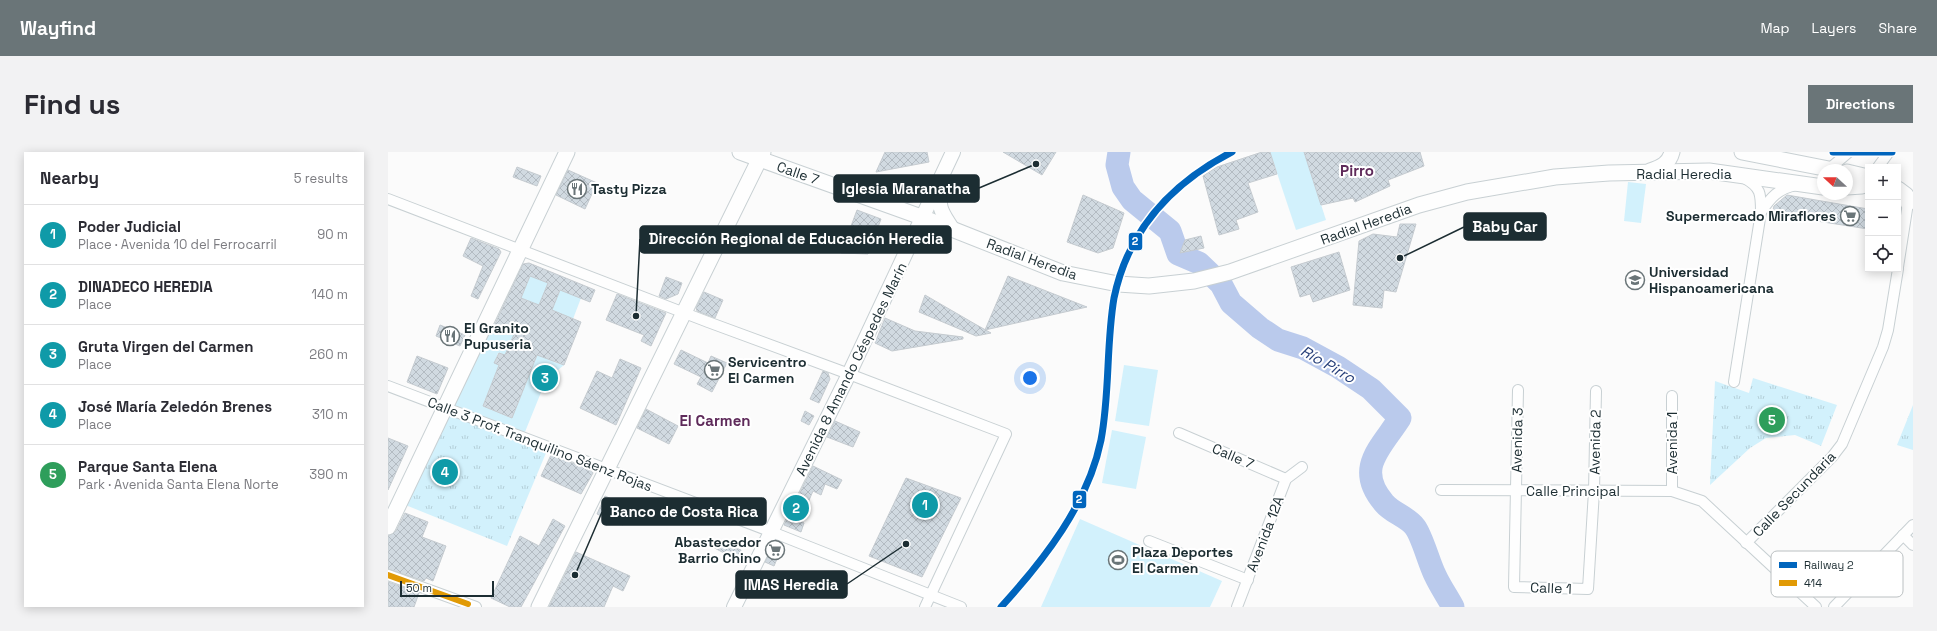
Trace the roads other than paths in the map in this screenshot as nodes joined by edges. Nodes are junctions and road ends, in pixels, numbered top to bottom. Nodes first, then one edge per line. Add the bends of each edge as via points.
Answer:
1 (567, 152) edge
2 (740, 152) edge
3 (954, 152) edge
4 (960, 152) edge
5 (1672, 152) edge
6 (1746, 152) edge
7 (1849, 152) edge
8 (1888, 152) edge
9 (761, 156) edge
10 (1838, 164) edge
11 (1880, 164) edge
12 (1642, 173) junction
13 (1853, 173) edge
14 (1738, 174) junction
15 (1865, 175) edge
16 (1817, 176) edge
17 (1817, 178) edge
18 (940, 181) junction
19 (1817, 181) edge
20 (1901, 183) edge
21 (1802, 184) junction
22 (1865, 184) edge
23 (1913, 185) edge
24 (1853, 187) edge
25 (1901, 191) edge
26 (854, 192) junction
27 (1853, 193) edge
28 (1865, 195) edge
29 (388, 199) edge
30 (1906, 202) edge
31 (1761, 212) junction
32 (924, 218) junction
33 (953, 230) junction
34 (1901, 243) edge
35 (521, 249) junction
36 (1897, 272) edge
37 (684, 312) junction
38 (849, 374) junction
39 (1734, 382) dead end
40 (388, 386) edge
41 (1518, 390) dead end
42 (1596, 391) dead end
43 (1672, 396) dead end
44 (444, 408) junction
45 (1179, 433) dead end
46 (1302, 467) dead end
47 (606, 469) junction
48 (1286, 479) junction
49 (1441, 490) dead end
50 (1516, 490) junction
51 (1594, 491) junction
52 (1672, 491) junction
53 (1913, 525) edge
54 (388, 527) edge
55 (772, 532) junction
56 (1903, 535) junction
57 (1149, 541) dead end
58 (1746, 543) junction
59 (1913, 545) edge
60 (1888, 551) edge
61 (1771, 566) edge
62 (388, 575) edge
63 (1248, 580) junction
64 (1514, 587) joint
65 (1588, 589) joint
66 (931, 594) junction
67 (1805, 597) edge
68 (1844, 597) edge
69 (476, 607) edge
70 (538, 607) edge
71 (734, 607) edge
72 (925, 607) edge
73 (962, 607) edge
74 (1237, 607) edge
75 (1816, 607) edge
76 (1834, 607) edge

1 - 35 main road
2 - 9 main road, Calle 7
3 - 18 street, Avenida 8 Amando Céspedes Marín
4 - 33 street via 939,198 942,212
5 - 12 main road via 1667,163 1661,168
6 - 16 main road, Radial Heredia
7 - 10 street
8 - 11 street
9 - 26 main road, Calle 7
9 - 37 main road
12 - 14 main road, Radial Heredia via 1709,171
12 - 33 main road, Radial Heredia via 1555,177 1467,192 1419,205 1230,272 1194,281 1149,286 1118,284 1064,273
13 - 15 main road
14 - 17 main road via 1761,172
14 - 21 main road, Radial Heredia
14 - 31 street via 1758,188 1761,194
18 - 26 main road via 907,196 893,197
18 - 32 street, Avenida 8 Amando Céspedes Marín
19 - 21 main road, Radial Heredia
20 - 23 main road
21 - 31 street via 1779,190
22 - 24 main road
25 - 30 main road via 1906,195
26 - 32 main road, Calle 7
27 - 28 main road
29 - 35 street
30 - 34 street, Calle Secundaria
31 - 39 street
32 - 33 main road, Radial Heredia
32 - 38 street, Avenida 8 Amando Céspedes Marín
35 - 37 street
35 - 44 main road
36 - 58 street, Calle Secundaria via 1883,347 1842,444
37 - 38 street
37 - 47 main road
38 - 55 street, Avenida 8 Amando Céspedes Marín
38 - 66 street via 1006,434
40 - 44 street, Calle 3 Prof. Tranquilino Sáenz Rojas
41 - 50 street, Avenida 3
42 - 51 street, Avenida 2
43 - 52 street, Avenida 1
44 - 47 street, Calle 3 Prof. Tranquilino Sáenz Rojas
44 - 54 main road
45 - 48 street, Calle 7
46 - 48 street, Avenida 12A
47 - 55 street, Calle 3 Prof. Tranquilino Sáenz Rojas
47 - 70 main road
48 - 63 street, Avenida 12A
49 - 50 street, Calle Principal
50 - 51 street, Calle Principal
50 - 64 street, Avenida 3
51 - 52 street, Calle Principal
51 - 65 street, Avenida 2
52 - 58 street, Calle Principal via 1702,501
53 - 56 street
55 - 66 street, Calle 3 Prof. Tranquilino Sáenz Rojas
55 - 71 street, Avenida 8 Amando Céspedes Marín
56 - 59 street
56 - 60 street
57 - 63 street
58 - 61 street
62 - 69 street
63 - 74 street, Avenida 12A
64 - 65 street, Calle 1
66 - 72 street
66 - 73 street, Calle 3 Prof. Tranquilino Sáenz Rojas
67 - 75 street
68 - 76 street

